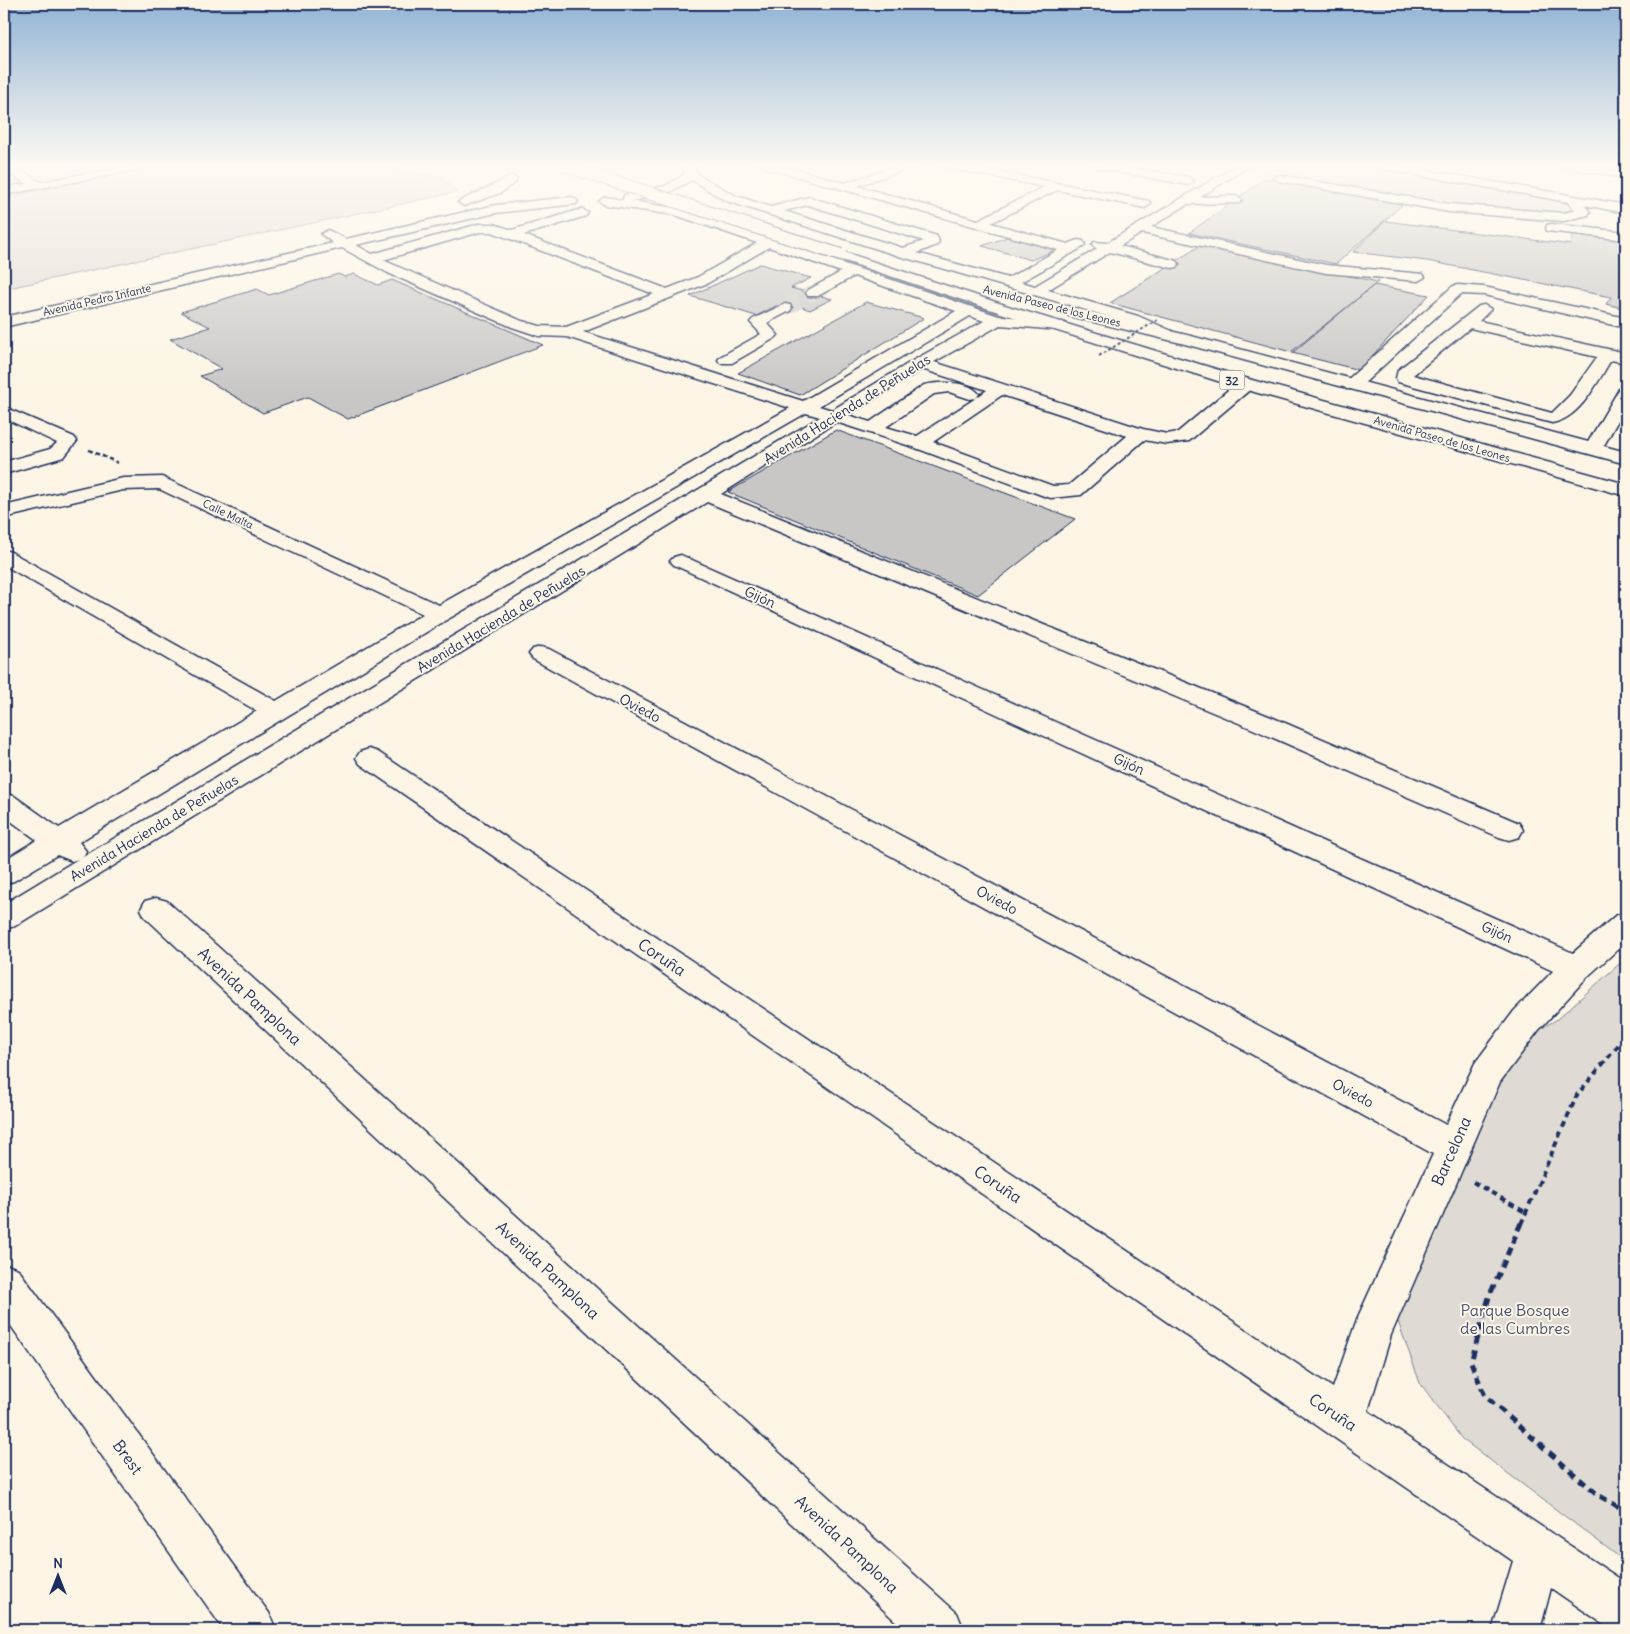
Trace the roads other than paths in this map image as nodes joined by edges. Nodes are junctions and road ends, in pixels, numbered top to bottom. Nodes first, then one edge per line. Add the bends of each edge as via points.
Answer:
1 (346, 241) edge
2 (432, 241) edge
3 (532, 241) edge
4 (799, 241) edge
5 (839, 241) edge
6 (868, 241) edge
7 (932, 241) edge
8 (1040, 241) edge
9 (1084, 241) edge
10 (1099, 241) edge
11 (1120, 241) edge
12 (1198, 241) edge
13 (343, 242) junction
14 (769, 242) joint
15 (1108, 248) junction
16 (1069, 249) junction
17 (904, 253) junction
18 (966, 255) dead end
19 (370, 259) junction
20 (941, 264) junction
21 (1172, 264) dead end
22 (1012, 265) dead end
23 (854, 271) junction
24 (1030, 271) junction
25 (1418, 277) dead end
26 (1008, 284) junction
27 (1035, 292) junction
28 (813, 293) tunnel mouth
29 (667, 294) junction
30 (1444, 300) junction
31 (784, 308) tunnel mouth
32 (1484, 309) junction
33 (967, 311) junction
34 (1502, 313) dead end
35 (997, 320) junction
36 (4, 322) edge
37 (1468, 323) junction
38 (1626, 323) edge
39 (1058, 325) junction
40 (568, 332) junction
41 (1167, 334) junction
42 (1607, 354) junction
43 (1626, 358) edge
44 (726, 360) dead end
45 (920, 363) junction
46 (1246, 384) junction
47 (1352, 385) junction
48 (1626, 391) edge
49 (992, 395) junction
50 (804, 407) junction
51 (4, 412) edge
52 (836, 416) junction
53 (872, 428) junction
54 (1140, 434) junction
55 (919, 443) junction
56 (1593, 449) junction
57 (1626, 458) edge
58 (4, 468) edge
59 (1626, 490) edge
60 (706, 495) junction
61 (4, 512) edge
62 (4, 556) edge
63 (681, 561) dead end
64 (440, 614) junction
65 (541, 654) dead end
66 (275, 711) junction
67 (369, 758) dead end
68 (4, 802) edge
69 (1509, 830) dead end
70 (58, 842) junction
71 (93, 864) junction
72 (4, 874) edge
73 (156, 909) dead end
74 (4, 918) edge
75 (1626, 924) edge
76 (1576, 968) junction
77 (1448, 1156) junction
78 (4, 1283) edge
79 (1344, 1420) junction
80 (1538, 1552) junction
81 (1626, 1611) edge
82 (252, 1630) edge
83 (940, 1630) edge
84 (1516, 1630) edge

1 - 13 street, Avenida Pedro Infante
2 - 19 street
3 - 29 street
4 - 39 street, Avenida Paseo de los Leones / 32, bridge
5 - 41 street, Avenida Paseo de los Leones / 32 via 1031,302
6 - 17 street, Avenida Paseo de los Leones
7 - 17 street
8 - 16 street
9 - 16 street
10 - 15 street via 1097,244
11 - 15 street
12 - 25 street via 1319,267
13 - 19 street
13 - 36 street, Avenida Pedro Infante
14 - 23 street, Avenida Paseo de los Leones
14 - 29 street via 703,280
15 - 21 street
15 - 27 street
16 - 24 street
17 - 20 street, Avenida Paseo de los Leones
18 - 20 street
19 - 40 street via 530,330
20 - 26 street, Avenida Paseo de los Leones
22 - 24 street
23 - 28 street
23 - 33 street, Avenida Paseo de los Leones
24 - 26 street
26 - 27 street, Avenida Paseo de los Leones
27 - 41 street, Avenida Paseo de los Leones via 1133,319
29 - 40 street
30 - 32 street
30 - 38 street via 1458,289 1474,290
30 - 47 street
31 - 44 street via 758,322 770,334
32 - 34 street
32 - 37 street
33 - 35 street, Avenida Paseo de los Leones
33 - 50 street, Avenida Hacienda de Peñuelas
35 - 39 street, Avenida Paseo de los Leones
35 - 45 street, Avenida Hacienda de Peñuelas
37 - 42 street
37 - 42 street via 1404,374 1404,378 1535,415 1560,417
39 - 46 street, Avenida Paseo de los Leones / 32
40 - 50 street
41 - 47 street, Avenida Paseo de los Leones / 32
42 - 43 street
45 - 49 street
45 - 52 street, Avenida Hacienda de Peñuelas
46 - 54 street via 1183,437 1167,439
46 - 59 street, Avenida Paseo de los Leones / 32
47 - 56 street, Avenida Paseo de los Leones / 32
48 - 56 street
49 - 53 street via 950,387 930,389
49 - 54 street
49 - 55 street
50 - 52 street
50 - 64 street, Avenida Hacienda de Peñuelas
51 - 58 street via 68,441 57,453
52 - 53 street
52 - 60 street, Avenida Hacienda de Peñuelas
53 - 55 street
54 - 55 street via 1074,491 1058,493
56 - 57 street, Avenida Paseo de los Leones / 32
60 - 69 street via 1244,715
60 - 71 street, Avenida Hacienda de Peñuelas
61 - 64 street, Calle Malta via 123,484 162,483
62 - 66 street
63 - 76 street, Gijón
64 - 66 street, Avenida Hacienda de Peñuelas
65 - 77 street, Oviedo
66 - 70 street, Avenida Hacienda de Peñuelas
67 - 79 street, Coruña
68 - 70 street
70 - 71 street
70 - 72 street, Avenida Hacienda de Peñuelas
71 - 74 street, Avenida Hacienda de Peñuelas
73 - 83 street, Avenida Pamplona
75 - 76 street, Barcelona
76 - 77 street, Barcelona via 1526,1021 1487,1073
77 - 79 street, Barcelona via 1371,1333
78 - 82 street, Brest
79 - 80 street, Coruña
80 - 81 street, Coruña
80 - 84 street

